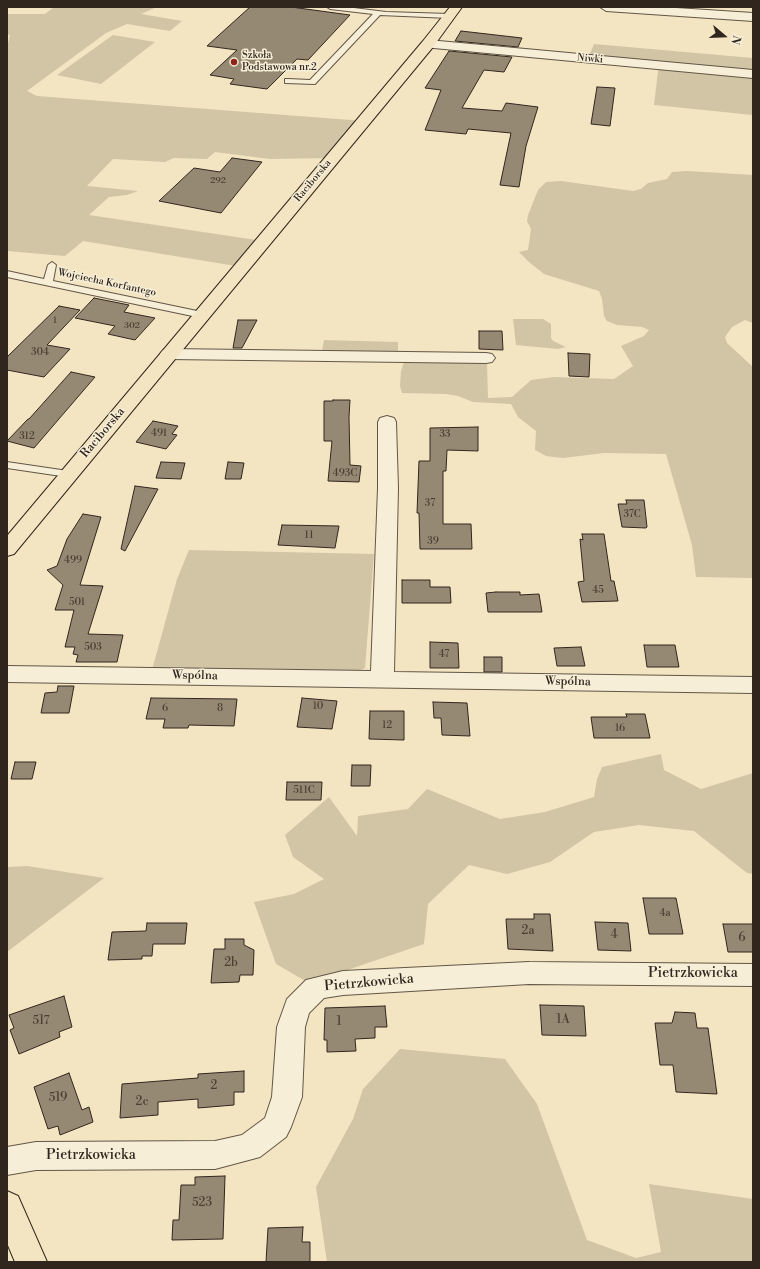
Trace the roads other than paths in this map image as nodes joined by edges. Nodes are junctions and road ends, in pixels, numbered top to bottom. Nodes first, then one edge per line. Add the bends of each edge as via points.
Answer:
1 (330, 7) edge
2 (606, 7) edge
3 (453, 12) edge
4 (378, 13) junction
5 (753, 17) edge
6 (428, 44) junction
7 (753, 74) edge
8 (288, 81) dead end
9 (52, 265) dead end
10 (7, 274) edge
11 (48, 282) junction
12 (202, 315) junction
13 (169, 354) junction
14 (486, 358) dead end
15 (387, 422) dead end
16 (7, 465) edge
17 (68, 474) junction
18 (7, 549) edge
19 (7, 674) edge
20 (382, 679) junction
21 (753, 685) edge
22 (753, 975) edge
23 (7, 1161) edge
24 (7, 1206) edge
25 (31, 1262) edge

1 - 4 lane
2 - 5 street
3 - 4 lane
3 - 6 main road, Raciborska
4 - 8 lane via 312,82
6 - 7 street, Niwki
6 - 12 main road, Raciborska
9 - 11 lane
10 - 11 lane, Wojciecha Korfantego
11 - 12 lane, Wojciecha Korfantego
12 - 13 main road, Raciborska
13 - 14 street
13 - 17 main road, Raciborska
15 - 20 street via 388,488
16 - 17 lane
17 - 18 main road, Raciborska
19 - 20 street, Wspólna
20 - 21 street, Wspólna
22 - 23 street, Pietrzkowicka via 529,973 343,983 316,988 297,1007 291,1027 287,1097 276,1127 249,1147 215,1155 36,1156
24 - 25 main road

